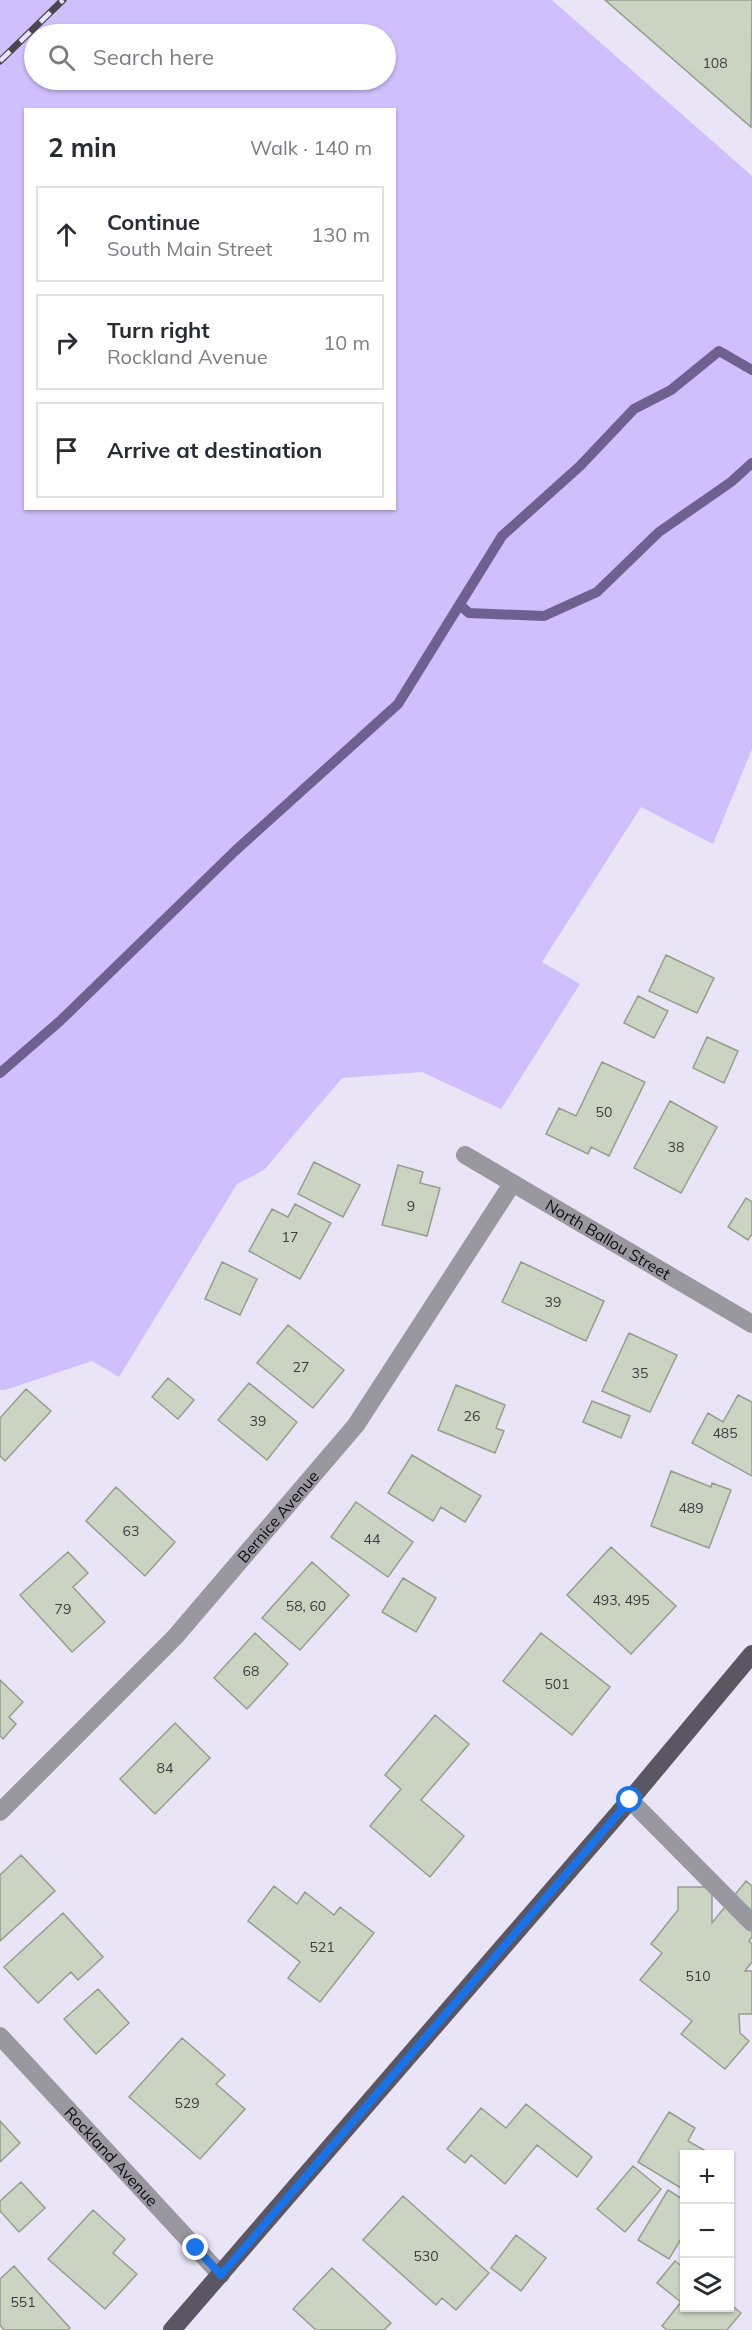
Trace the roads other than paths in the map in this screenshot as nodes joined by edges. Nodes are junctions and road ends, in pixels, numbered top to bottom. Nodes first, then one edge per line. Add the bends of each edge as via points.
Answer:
1 (465, 1155) dead end
2 (512, 1184) junction
3 (752, 1324) edge
4 (752, 1654) edge
5 (630, 1800) junction
6 (0, 1812) edge
7 (752, 1923) edge
8 (0, 2036) edge
9 (221, 2275) junction
10 (172, 2330) edge

1 - 2 street, North Ballou Street
2 - 3 street, North Ballou Street
2 - 6 street, Bernice Avenue via 356,1425 175,1637
4 - 5 main road
5 - 7 street
5 - 9 main road
8 - 9 street, Rockland Avenue
9 - 10 main road

